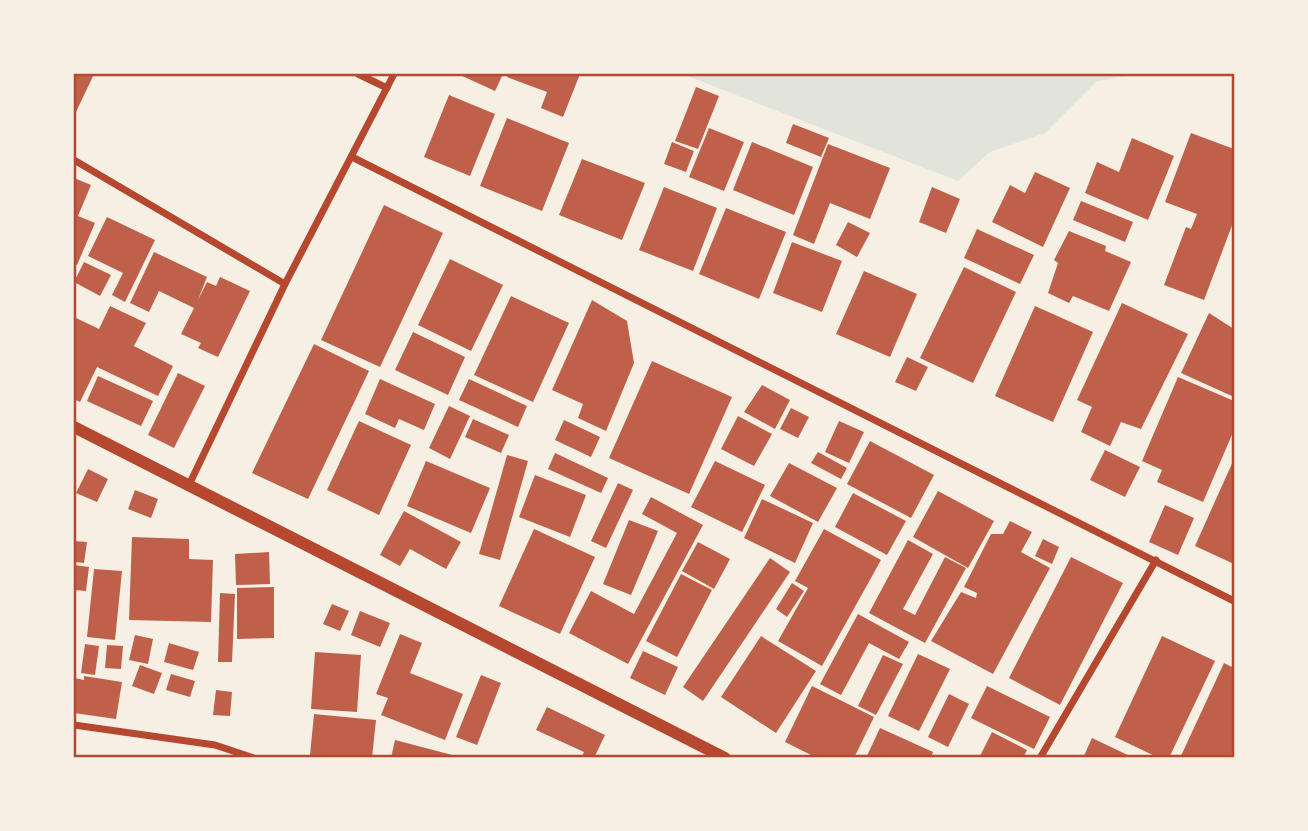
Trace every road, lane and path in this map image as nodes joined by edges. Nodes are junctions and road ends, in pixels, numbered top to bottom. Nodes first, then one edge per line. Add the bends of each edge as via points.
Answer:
1 (358, 74) edge
2 (394, 74) edge
3 (387, 88) junction
4 (352, 156) junction
5 (74, 160) edge
6 (285, 284) junction
7 (74, 428) edge
8 (189, 485) junction
9 (1156, 560) junction
10 (1234, 601) edge
11 (74, 725) edge
12 (254, 758) edge
13 (725, 758) edge
14 (1040, 758) edge

1 - 3 street
2 - 3 street
3 - 4 street
4 - 6 street
4 - 9 street
5 - 6 street
6 - 8 street
7 - 8 street
8 - 13 street
9 - 10 street
9 - 14 street
11 - 12 street via 215,745

